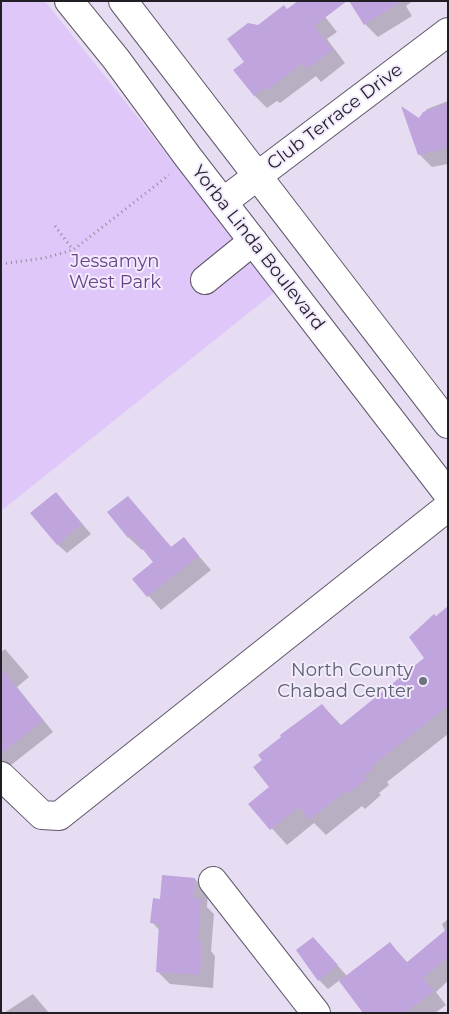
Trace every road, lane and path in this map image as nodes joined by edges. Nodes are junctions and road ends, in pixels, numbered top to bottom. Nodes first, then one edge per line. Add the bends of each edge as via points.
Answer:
1 (69, 1) edge
2 (123, 1) edge
3 (448, 32) edge
4 (188, 157) junction
5 (258, 176) junction
6 (223, 202) junction
7 (55, 226) dead end
8 (253, 241) junction
9 (74, 250) junction
10 (1, 264) edge
11 (205, 280) dead end
12 (448, 424) edge
13 (448, 494) edge
14 (448, 507) edge
15 (1, 776) edge
16 (214, 881) dead end
17 (316, 1013) edge

1 - 4 main road, Yorba Linda Boulevard
2 - 5 main road
3 - 5 main road, Club Terrace Drive
4 - 6 main road, Yorba Linda Boulevard
4 - 9 path
5 - 6 main road, Club Terrace Drive
5 - 12 main road
6 - 8 main road, Yorba Linda Boulevard
7 - 9 path
8 - 11 main road
8 - 13 main road, Yorba Linda Boulevard
9 - 10 path
14 - 15 main road via 60,816 42,815
16 - 17 main road

